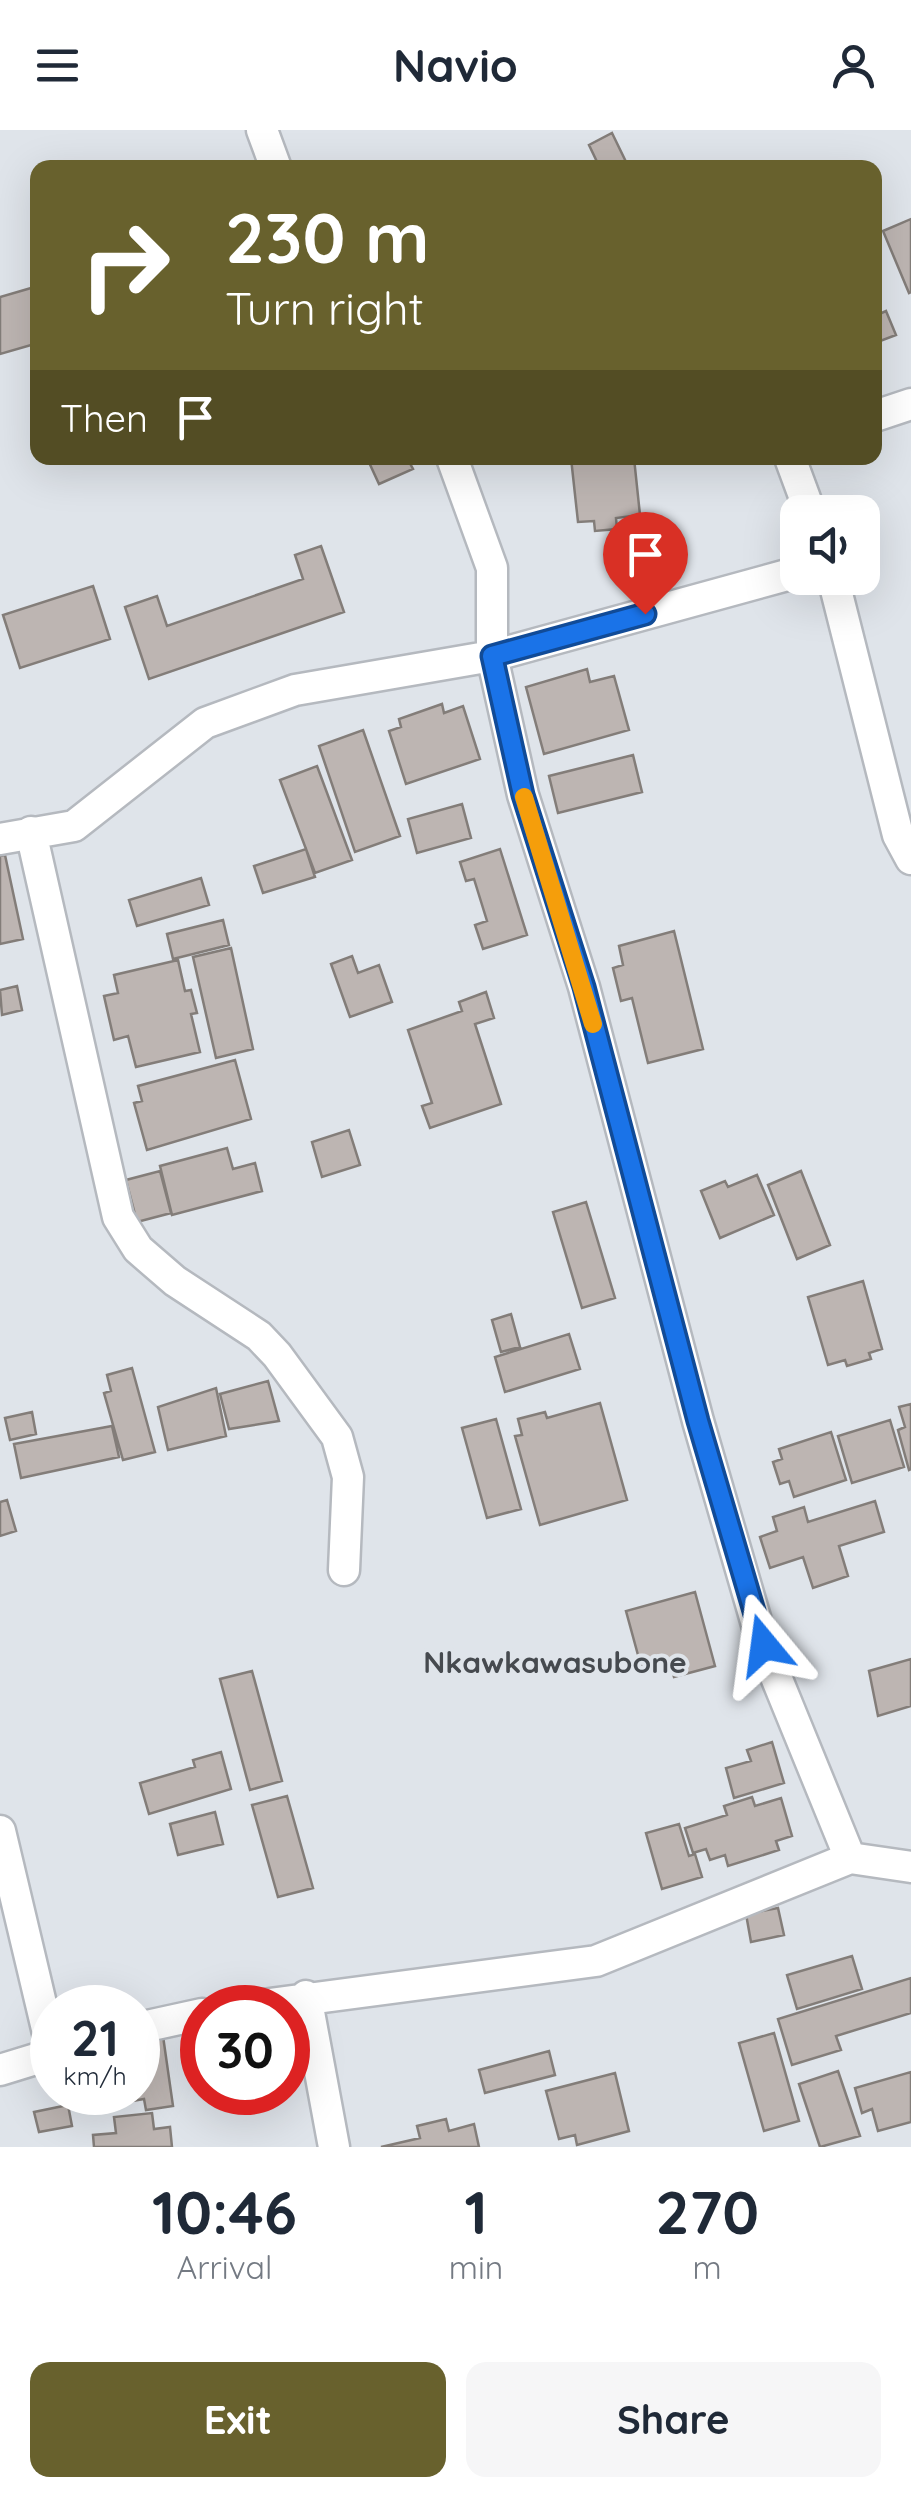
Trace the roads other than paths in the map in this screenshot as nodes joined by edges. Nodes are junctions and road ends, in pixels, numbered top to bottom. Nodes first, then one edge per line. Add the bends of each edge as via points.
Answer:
1 (262, 130) edge
2 (273, 160) edge
3 (911, 404) edge
4 (882, 414) edge
5 (455, 465) edge
6 (793, 465) edge
7 (804, 495) edge
8 (780, 577) edge
9 (836, 595) edge
10 (492, 656) junction
11 (31, 832) junction
12 (0, 840) edge
13 (911, 859) edge
14 (344, 1570) dead end
15 (0, 1831) edge
16 (850, 1858) junction
17 (911, 1867) edge
18 (36, 1985) edge
19 (310, 1996) edge
20 (310, 2018) edge
21 (30, 2060) edge
22 (0, 2070) edge
23 (334, 2147) edge

1 - 2 street
3 - 4 street
5 - 10 street via 492,568
6 - 7 street
8 - 10 street
9 - 13 street via 898,835
10 - 11 street via 295,690 205,723 74,826
10 - 16 street via 523,795 584,987 764,1645
11 - 12 street
11 - 14 street via 118,1217 138,1249 175,1281 278,1355 336,1437 348,1477
15 - 18 street
16 - 17 street
16 - 19 street via 596,1961
20 - 23 street
21 - 22 street

